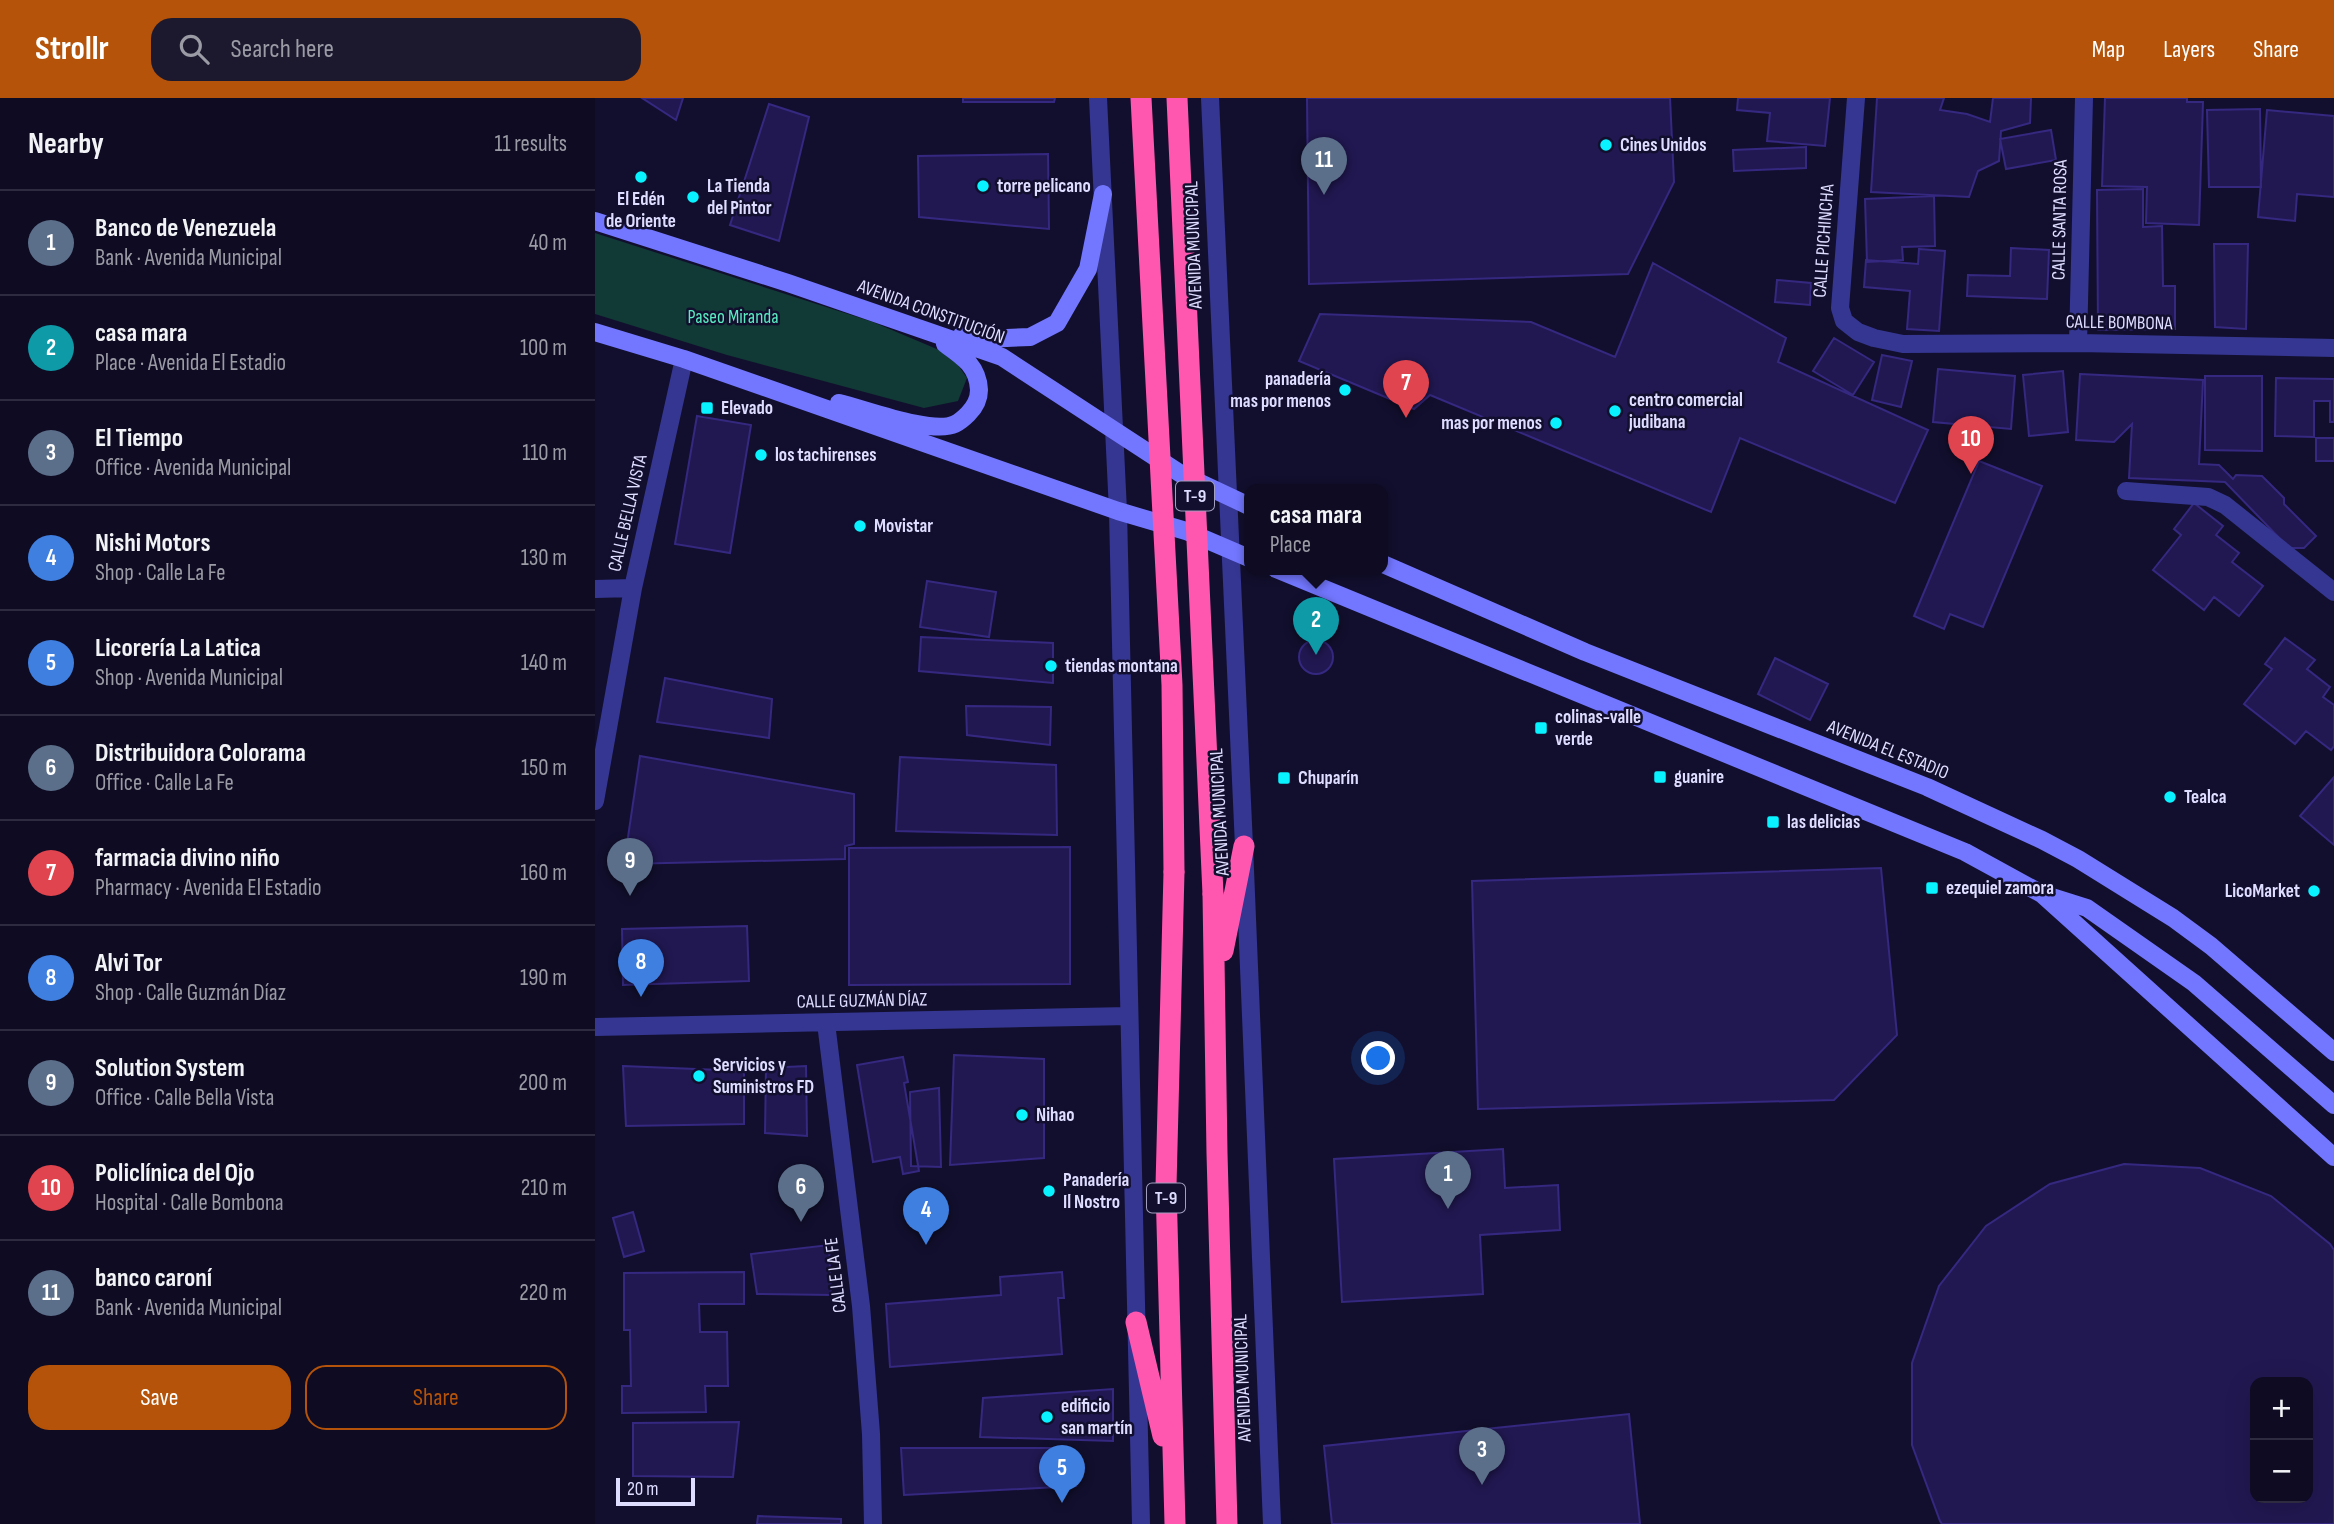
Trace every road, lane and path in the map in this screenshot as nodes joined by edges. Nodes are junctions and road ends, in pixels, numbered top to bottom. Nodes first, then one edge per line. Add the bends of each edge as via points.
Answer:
1 (1098, 98) edge
2 (1140, 98) edge
3 (1177, 98) edge
4 (1210, 98) edge
5 (1856, 98) edge
6 (2084, 98) edge
7 (1103, 194) junction
8 (595, 221) edge
9 (900, 322) junction
10 (595, 332) edge
11 (1903, 344) joint
12 (2078, 344) junction
13 (2334, 348) edge
14 (684, 359) junction
15 (1115, 430) junction
16 (2126, 491) dead end
17 (1228, 496) junction
18 (1244, 504) edge
19 (1118, 511) junction
20 (1231, 551) junction
21 (1244, 556) edge
22 (1388, 566) edge
23 (1291, 575) edge
24 (633, 588) junction
25 (595, 589) edge
26 (2334, 592) edge
27 (595, 801) edge
28 (1244, 846) junction
29 (2042, 894) junction
30 (1215, 994) junction
31 (1129, 1016) junction
32 (826, 1023) junction
33 (595, 1027) edge
34 (2334, 1052) edge
35 (2334, 1105) edge
36 (2334, 1157) edge
37 (1136, 1322) junction
38 (1174, 1479) junction
39 (873, 1524) edge
40 (1141, 1524) edge
41 (1175, 1524) edge
42 (1227, 1524) edge
43 (1272, 1524) edge

1 - 7 street, T-9
2 - 38 highway, T-9, bridge via 1172,685 1174,872 1166,1186
3 - 30 highway, AVENIDA MUNICIPAL / T-9, bridge
4 - 17 street, AVENIDA MUNICIPAL / T-9
5 - 11 street, CALLE PICHINCHA via 1840,308 1844,321 1858,332
6 - 12 street, CALLE SANTA ROSA
7 - 9 street via 1088,269 1057,323 1030,337 984,339
7 - 15 street, T-9
8 - 9 street, AVENIDA CONSTITUCIÓN
9 - 14 street via 945,344 974,368 979,391 976,404 956,424 920,425
9 - 15 street, AVENIDA CONSTITUCIÓN via 1002,358
10 - 14 street
11 - 12 street, CALLE BOMBONA
12 - 13 street, CALLE BOMBONA
14 - 19 street
14 - 24 street, CALLE BELLA VISTA
15 - 17 street, AVENIDA CONSTITUCIÓN via 1181,474
15 - 19 street, T-9
16 - 26 street via 2208,498 2225,505
17 - 18 street
17 - 20 street, AVENIDA MUNICIPAL / T-9
19 - 20 street via 1186,531
19 - 31 street, T-9
20 - 21 street
20 - 28 street, AVENIDA MUNICIPAL / T-9
22 - 34 street, AVENIDA EL ESTADIO via 1585,652 1927,787 2042,840 2173,918
23 - 29 street via 1965,852
24 - 25 street
24 - 27 street, CALLE BELLA VISTA
28 - 30 highway
28 - 43 street, AVENIDA MUNICIPAL / T-9
29 - 35 street via 2087,908 2194,983
29 - 36 street
30 - 42 highway, AVENIDA MUNICIPAL / T-9
31 - 32 street, CALLE GUZMÁN DÍAZ
31 - 37 street, T-9
32 - 33 street, CALLE GUZMÁN DÍAZ
32 - 39 street, CALLE LA FE via 861,1306
37 - 38 highway
37 - 40 street, T-9
38 - 41 highway, T-9

